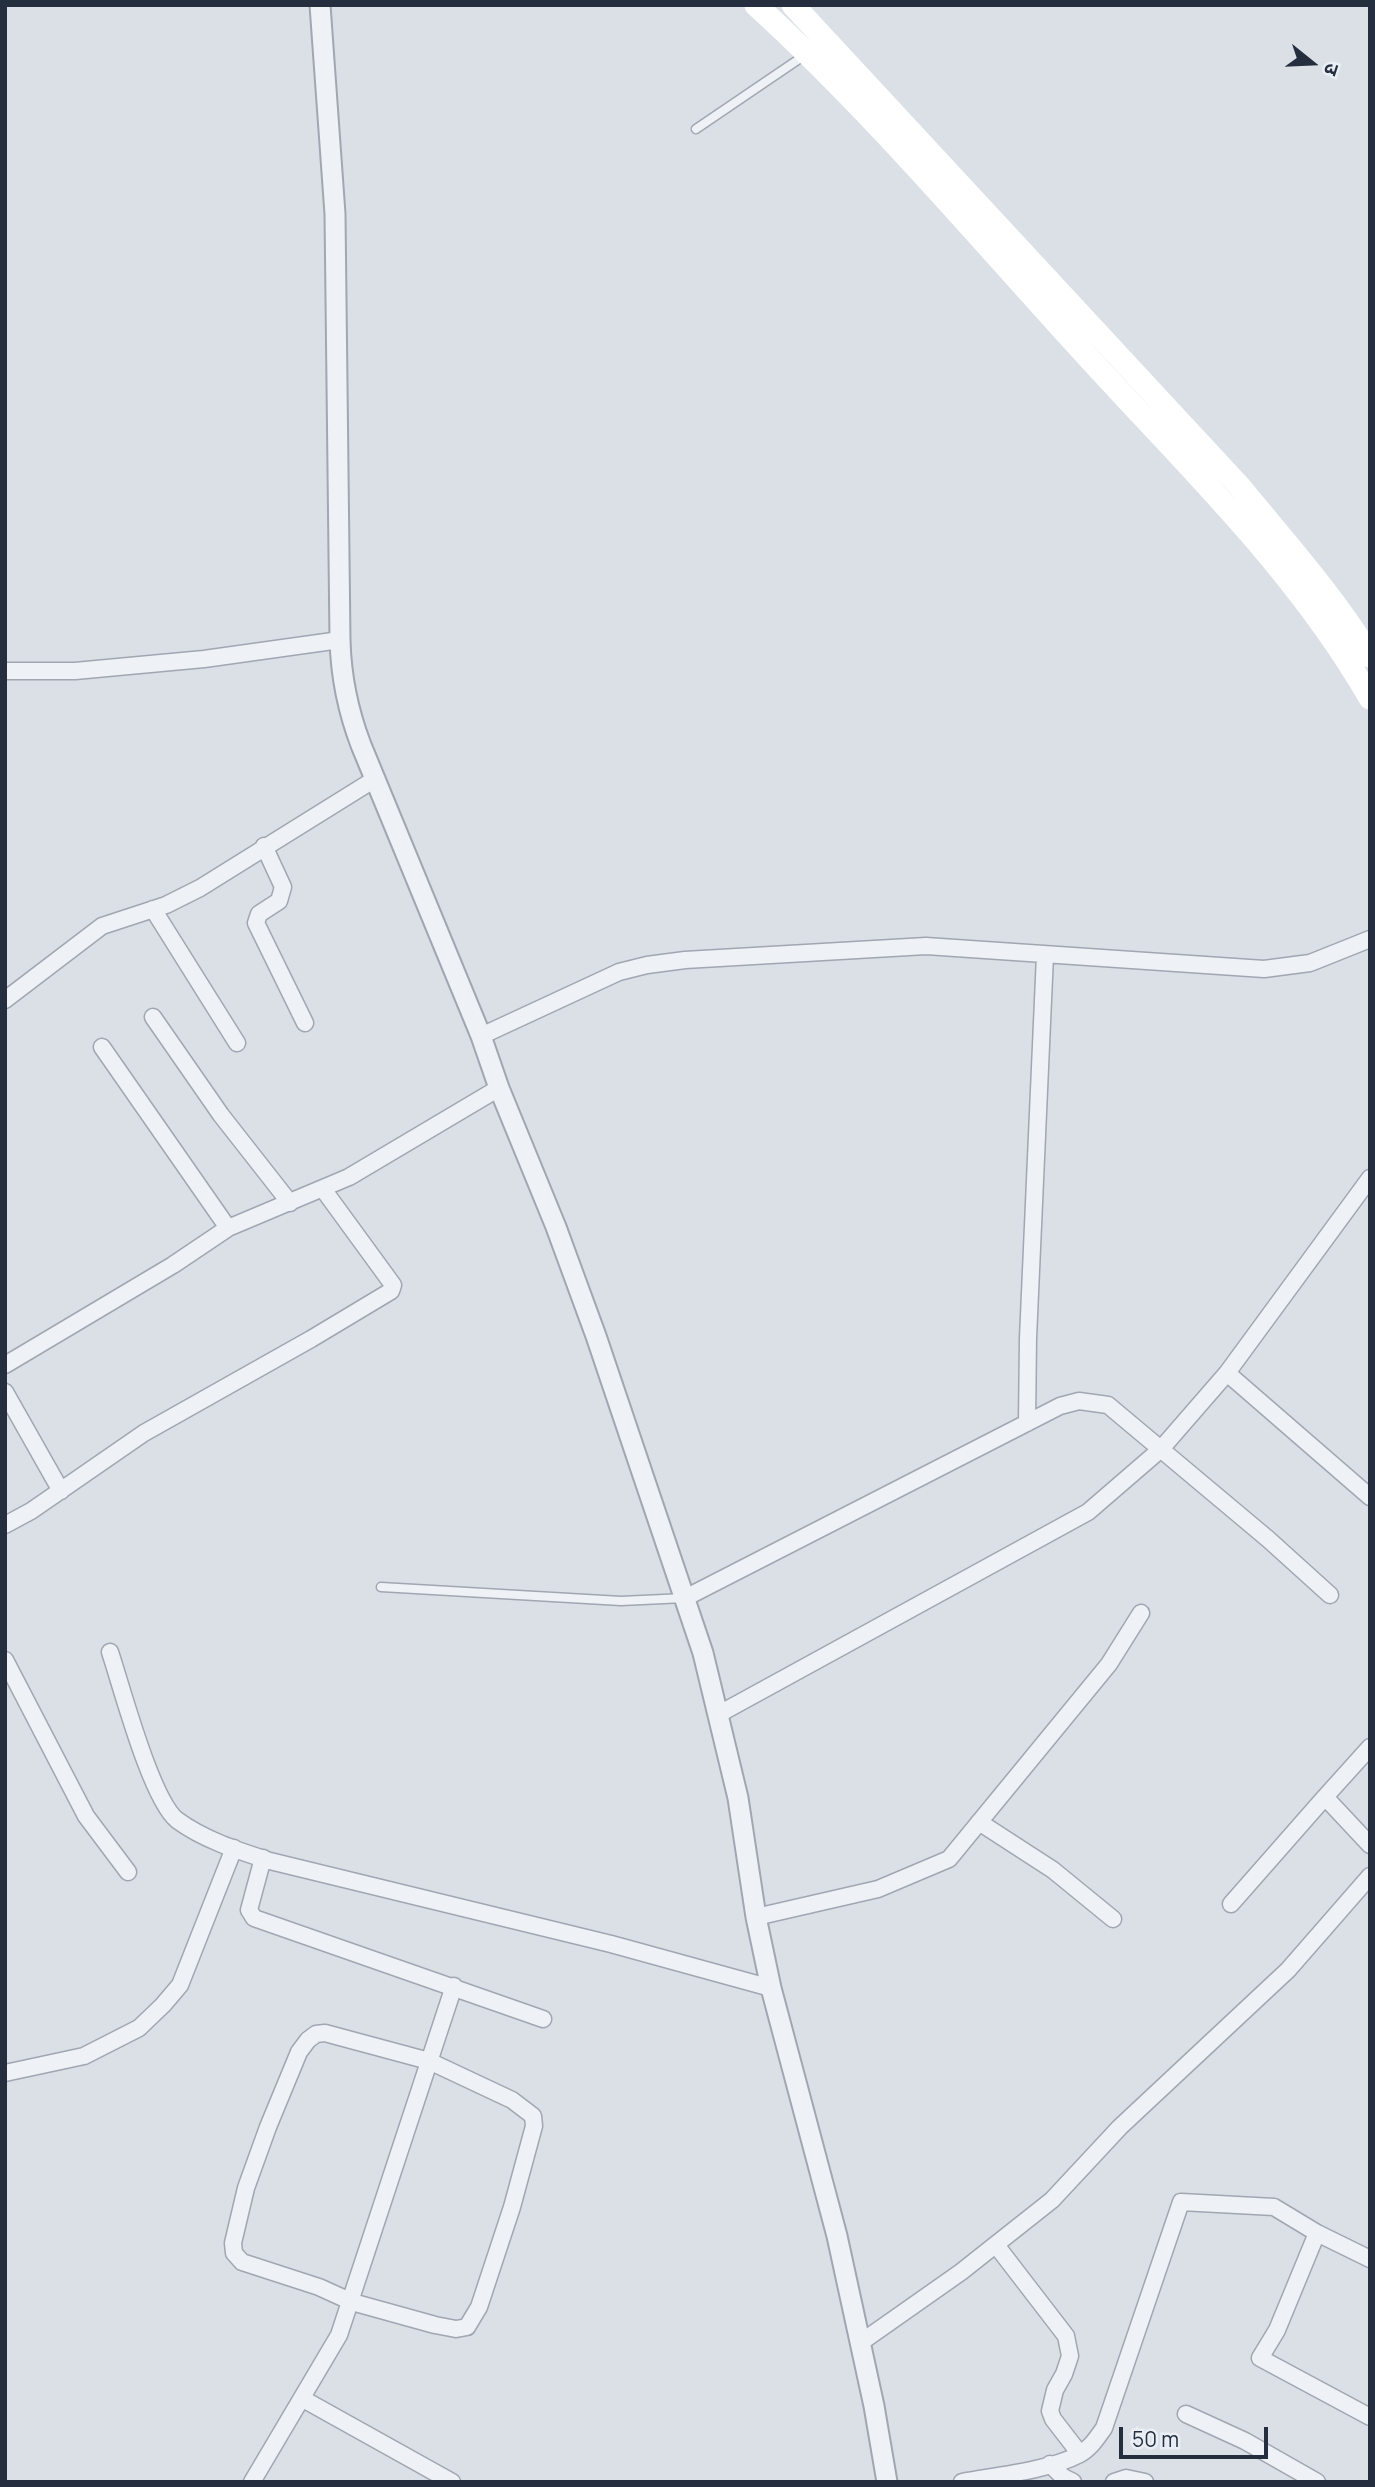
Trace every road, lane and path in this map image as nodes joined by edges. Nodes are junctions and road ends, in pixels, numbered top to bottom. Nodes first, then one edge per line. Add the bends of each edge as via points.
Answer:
1 (320, 5) edge
2 (756, 5) edge
3 (793, 5) edge
4 (807, 53) junction
5 (696, 129) dead end
6 (340, 640) junction
7 (1366, 642) edge
8 (5, 671) edge
9 (1370, 698) edge
10 (375, 779) junction
11 (264, 846) junction
12 (153, 909) junction
13 (1370, 939) edge
14 (1045, 955) junction
15 (5, 1000) edge
16 (153, 1017) dead end
17 (305, 1024) dead end
18 (481, 1036) junction
19 (237, 1043) dead end
20 (102, 1047) dead end
21 (499, 1088) junction
22 (1370, 1178) edge
23 (323, 1189) junction
24 (290, 1203) junction
25 (228, 1228) junction
26 (5, 1365) edge
27 (1227, 1373) junction
28 (5, 1392) edge
29 (1027, 1423) junction
30 (1161, 1449) junction
31 (61, 1491) junction
32 (1370, 1497) edge
33 (5, 1525) edge
34 (380, 1587) dead end
35 (1330, 1595) dead end
36 (685, 1598) junction
37 (1141, 1614) dead end
38 (110, 1652) dead end
39 (5, 1660) edge
40 (719, 1714) junction
41 (1370, 1747) edge
42 (1325, 1797) junction
43 (979, 1822) junction
44 (1370, 1845) edge
45 (234, 1848) junction
46 (263, 1858) junction
47 (128, 1872) dead end
48 (1370, 1876) edge
49 (1231, 1904) dead end
50 (756, 1917) junction
51 (1113, 1919) dead end
52 (454, 1986) junction
53 (771, 1988) junction
54 (543, 2019) dead end
55 (429, 2061) junction
56 (5, 2073) edge
57 (1317, 2233) junction
58 (996, 2245) junction
59 (1370, 2259) edge
60 (352, 2302) junction
61 (860, 2343) junction
62 (303, 2399) junction
63 (1186, 2414) dead end
64 (1370, 2417) edge
65 (1080, 2454) junction
66 (1050, 2464) junction
67 (252, 2482) edge
68 (452, 2482) edge
69 (887, 2482) edge
70 (962, 2482) edge
71 (1073, 2482) edge
72 (1114, 2482) edge
73 (1145, 2482) edge
74 (1317, 2482) edge

1 - 6 street via 335,214
2 - 4 main road
3 - 7 main road via 1240,487
4 - 5 lane
4 - 9 main road via 1214,490 1300,592
6 - 8 street via 179,662 75,671
6 - 10 street via 351,719
10 - 11 street
10 - 18 street
11 - 12 street via 200,888
11 - 17 street via 283,887 279,901 259,914 256,923
12 - 15 street via 102,926
12 - 19 street
13 - 14 street via 1310,963 1264,969
14 - 18 street via 926,946 648,965 619,972
14 - 29 street
16 - 24 street
18 - 21 street
20 - 25 street
21 - 23 street
21 - 36 street via 596,1336
22 - 27 street
23 - 24 street
23 - 31 street via 393,1285 391,1291 144,1433
24 - 25 street
25 - 26 street
27 - 30 street
27 - 32 street
28 - 31 street
29 - 30 street via 1060,1406 1094,1402 1108,1405
29 - 36 street
30 - 35 street
30 - 40 street via 1088,1512
31 - 33 street
34 - 36 lane via 621,1601
36 - 40 street
37 - 43 street via 1110,1664
38 - 45 street via 162,1802 176,1819
39 - 47 street via 86,1816
40 - 50 street via 738,1798
41 - 42 street
42 - 44 street
42 - 49 street
43 - 50 street via 949,1859 878,1889
43 - 51 street via 1053,1870
45 - 46 street
45 - 56 street via 180,1985 163,2005 139,2028 84,2056
46 - 52 street via 249,1910 254,1918
46 - 53 street
48 - 58 street via 1288,1970 1119,2127 1052,2200
50 - 53 street
52 - 54 street
52 - 55 street
53 - 61 street via 837,2236
55 - 60 street
55 - 60 street via 512,2100 533,2116 512,2207 479,2307 467,2327 435,2325
55 - 60 street via 316,2034 294,2065 246,2188 233,2243 239,2260
57 - 59 street
57 - 64 street via 1277,2330 1260,2358
57 - 65 street via 1275,2207 1181,2202 1104,2428
58 - 61 street
58 - 65 street via 1066,2336 1070,2356 1050,2411
60 - 62 street via 340,2335
61 - 69 street
62 - 67 street
62 - 68 street
63 - 74 street
65 - 66 street
66 - 70 street
66 - 71 street
72 - 73 street via 1126,2478

